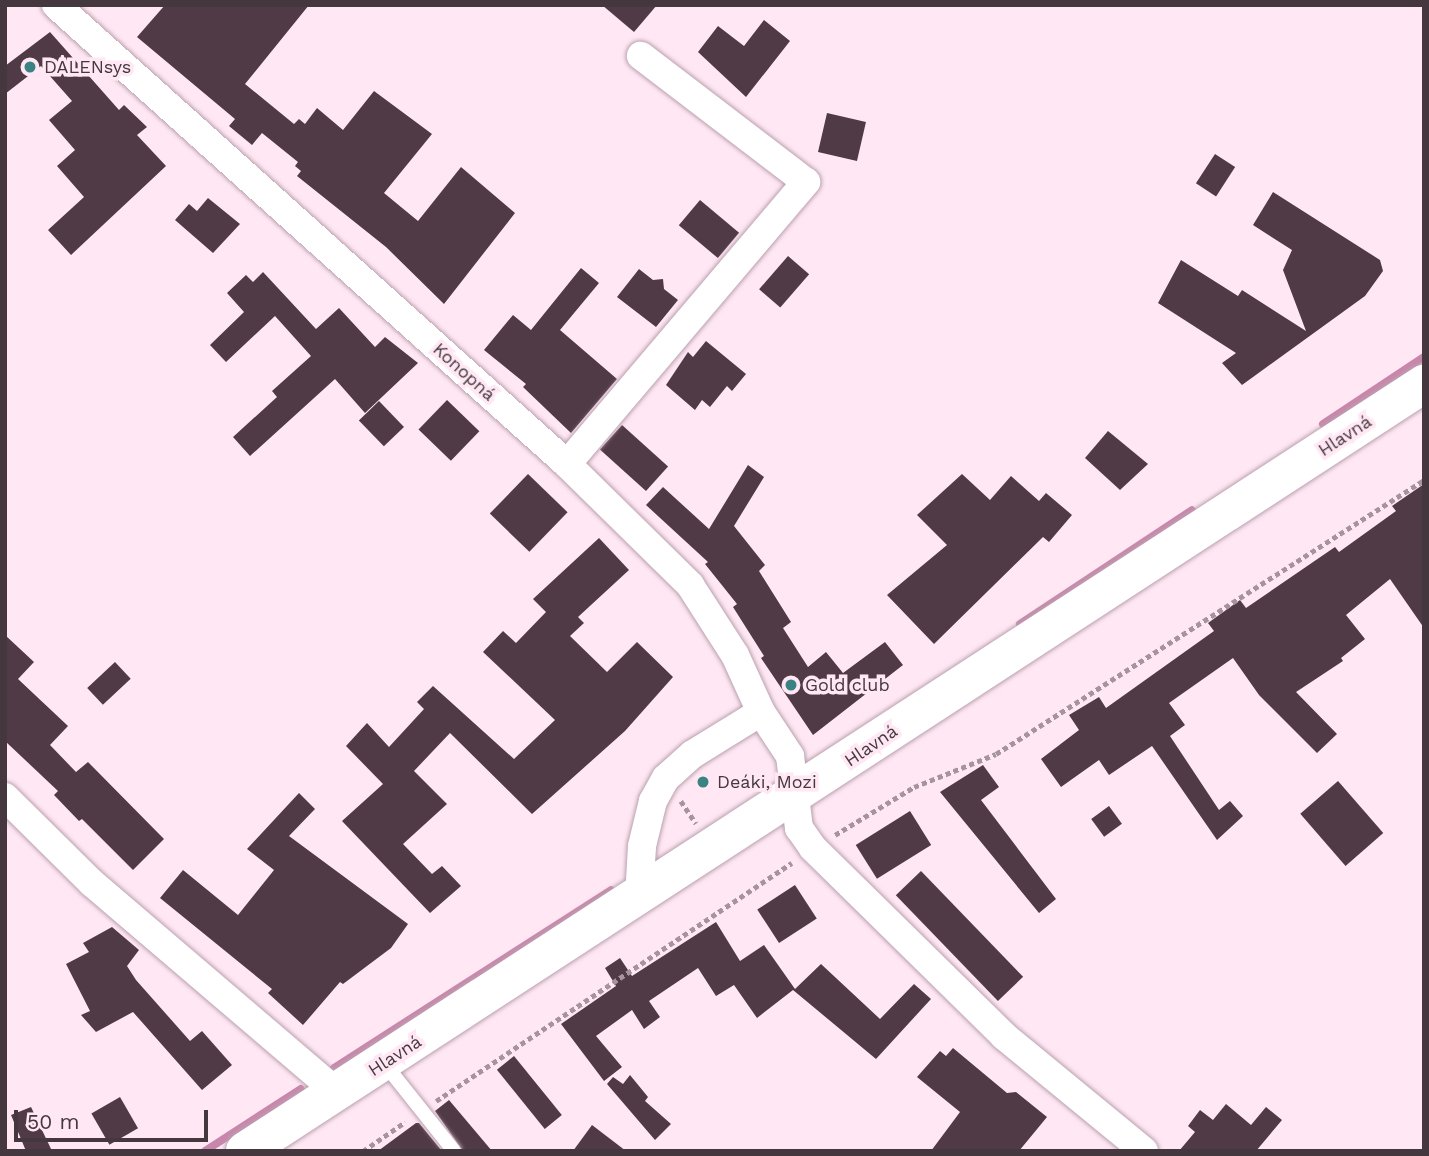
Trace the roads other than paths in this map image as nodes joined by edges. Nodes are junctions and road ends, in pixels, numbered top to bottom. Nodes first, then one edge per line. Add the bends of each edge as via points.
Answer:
1 (56, 5) edge
2 (641, 56) dead end
3 (1424, 384) edge
4 (567, 464) junction
5 (761, 712) junction
6 (798, 795) junction
7 (5, 797) edge
8 (639, 898) junction
9 (384, 1063) junction
10 (338, 1093) junction
11 (245, 1151) edge
12 (454, 1151) edge
13 (1143, 1151) edge

1 - 4 street, Konopná
2 - 4 street via 806,182
3 - 6 street, Hlavná
4 - 5 street, Konopná via 690,585 735,654
5 - 6 street, Konopná via 790,756
5 - 8 street via 693,754 666,778 653,801 642,846
6 - 8 street, Hlavná
6 - 13 street, Konopná via 799,828 814,848 1004,1036
7 - 10 street via 92,883
8 - 9 street, Hlavná
9 - 10 street, Hlavná
9 - 12 lane
10 - 11 street, Hlavná

